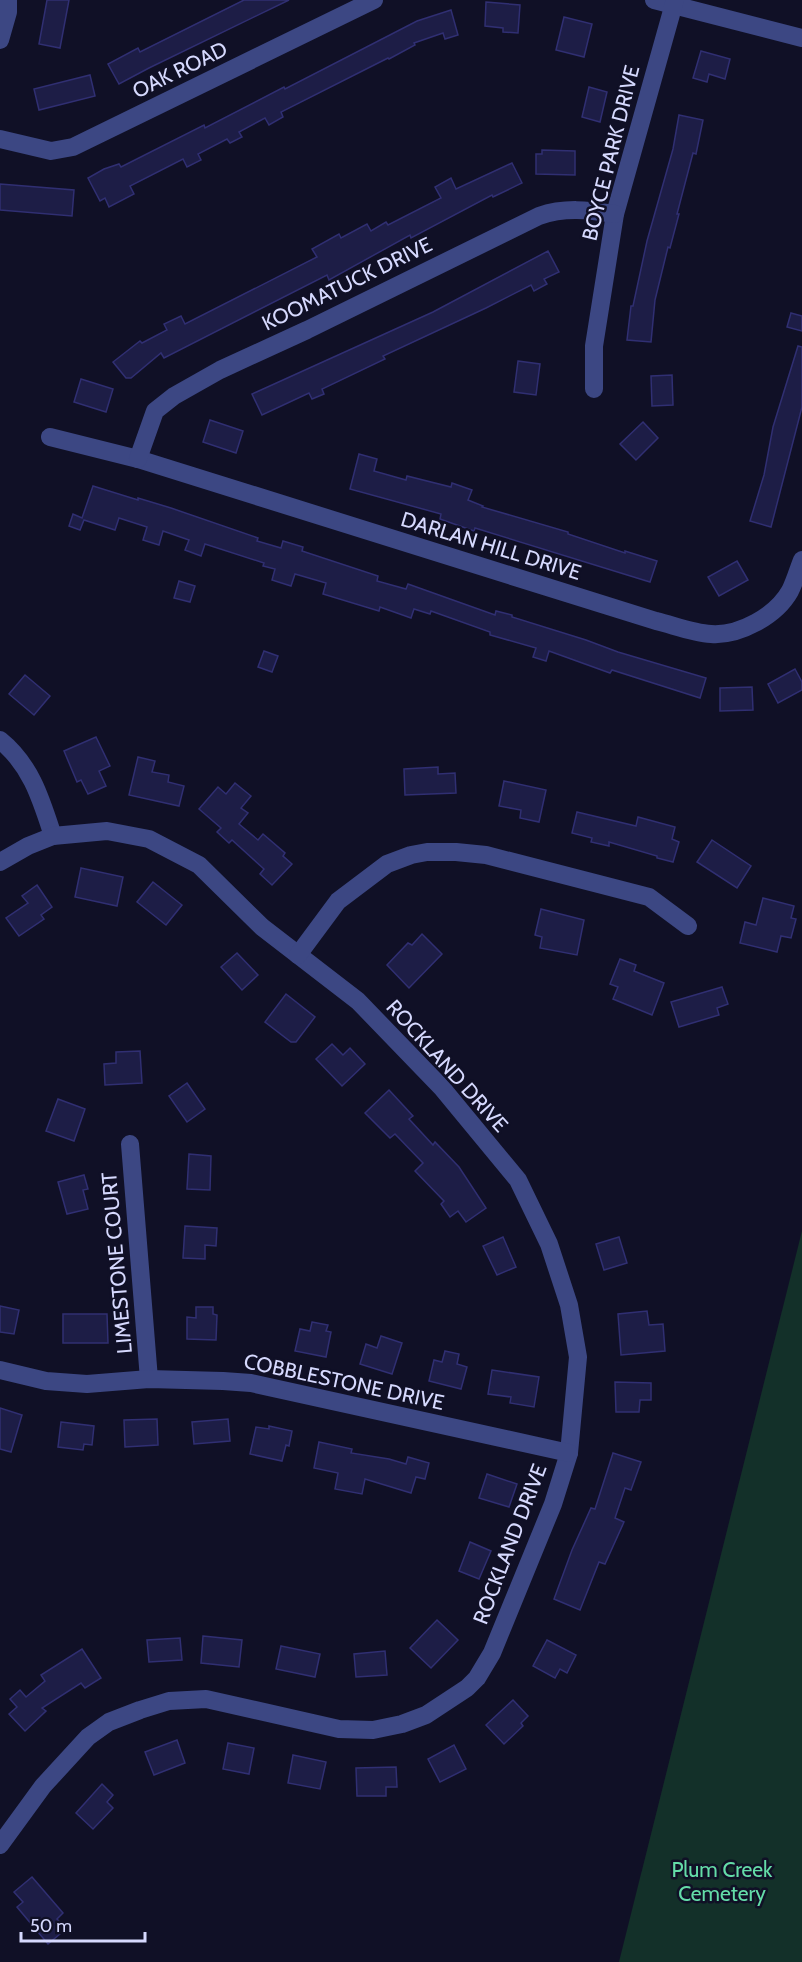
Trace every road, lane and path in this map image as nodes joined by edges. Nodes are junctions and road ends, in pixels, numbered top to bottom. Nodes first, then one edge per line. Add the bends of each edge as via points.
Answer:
1 (8, 0) edge
2 (374, 0) edge
3 (654, 0) edge
4 (674, 3) edge
5 (802, 38) edge
6 (0, 40) edge
7 (0, 139) edge
8 (615, 214) junction
9 (594, 389) dead end
10 (50, 437) dead end
11 (138, 459) junction
12 (802, 560) edge
13 (0, 740) edge
14 (53, 836) junction
15 (0, 862) edge
16 (688, 926) dead end
17 (298, 955) junction
18 (130, 1144) dead end
19 (0, 1370) edge
20 (149, 1379) junction
21 (569, 1453) junction
22 (0, 1845) edge

1 - 6 street
2 - 7 street, OAK ROAD via 73,147 51,151
3 - 4 street
4 - 5 street
4 - 8 street, BOYCE PARK DRIVE
8 - 9 street, BOYCE PARK DRIVE via 594,346
8 - 11 street, KOOMATUCK DRIVE via 580,209 555,210 539,216 220,370 155,411
10 - 11 street, DARLAN HILL DRIVE
11 - 12 street, DARLAN HILL DRIVE via 656,621 711,634 751,625 774,609 789,592
13 - 14 street via 25,766 39,792
14 - 15 street, ROCKLAND DRIVE
14 - 17 street, ROCKLAND DRIVE via 107,831 149,839 199,865 262,927
16 - 17 street via 649,897 486,855 427,852 387,864 338,901
17 - 21 street, ROCKLAND DRIVE via 358,1001 442,1088 518,1180 549,1244 569,1305 578,1357
18 - 20 street, LIMESTONE COURT
19 - 20 street, COBBLESTONE DRIVE via 46,1381 87,1384
20 - 21 street, COBBLESTONE DRIVE via 251,1383
21 - 22 street, ROCKLAND DRIVE via 553,1504 492,1653 477,1678 441,1707 402,1724 373,1730 339,1729 206,1699 169,1701 140,1710 109,1722 88,1737 43,1786

